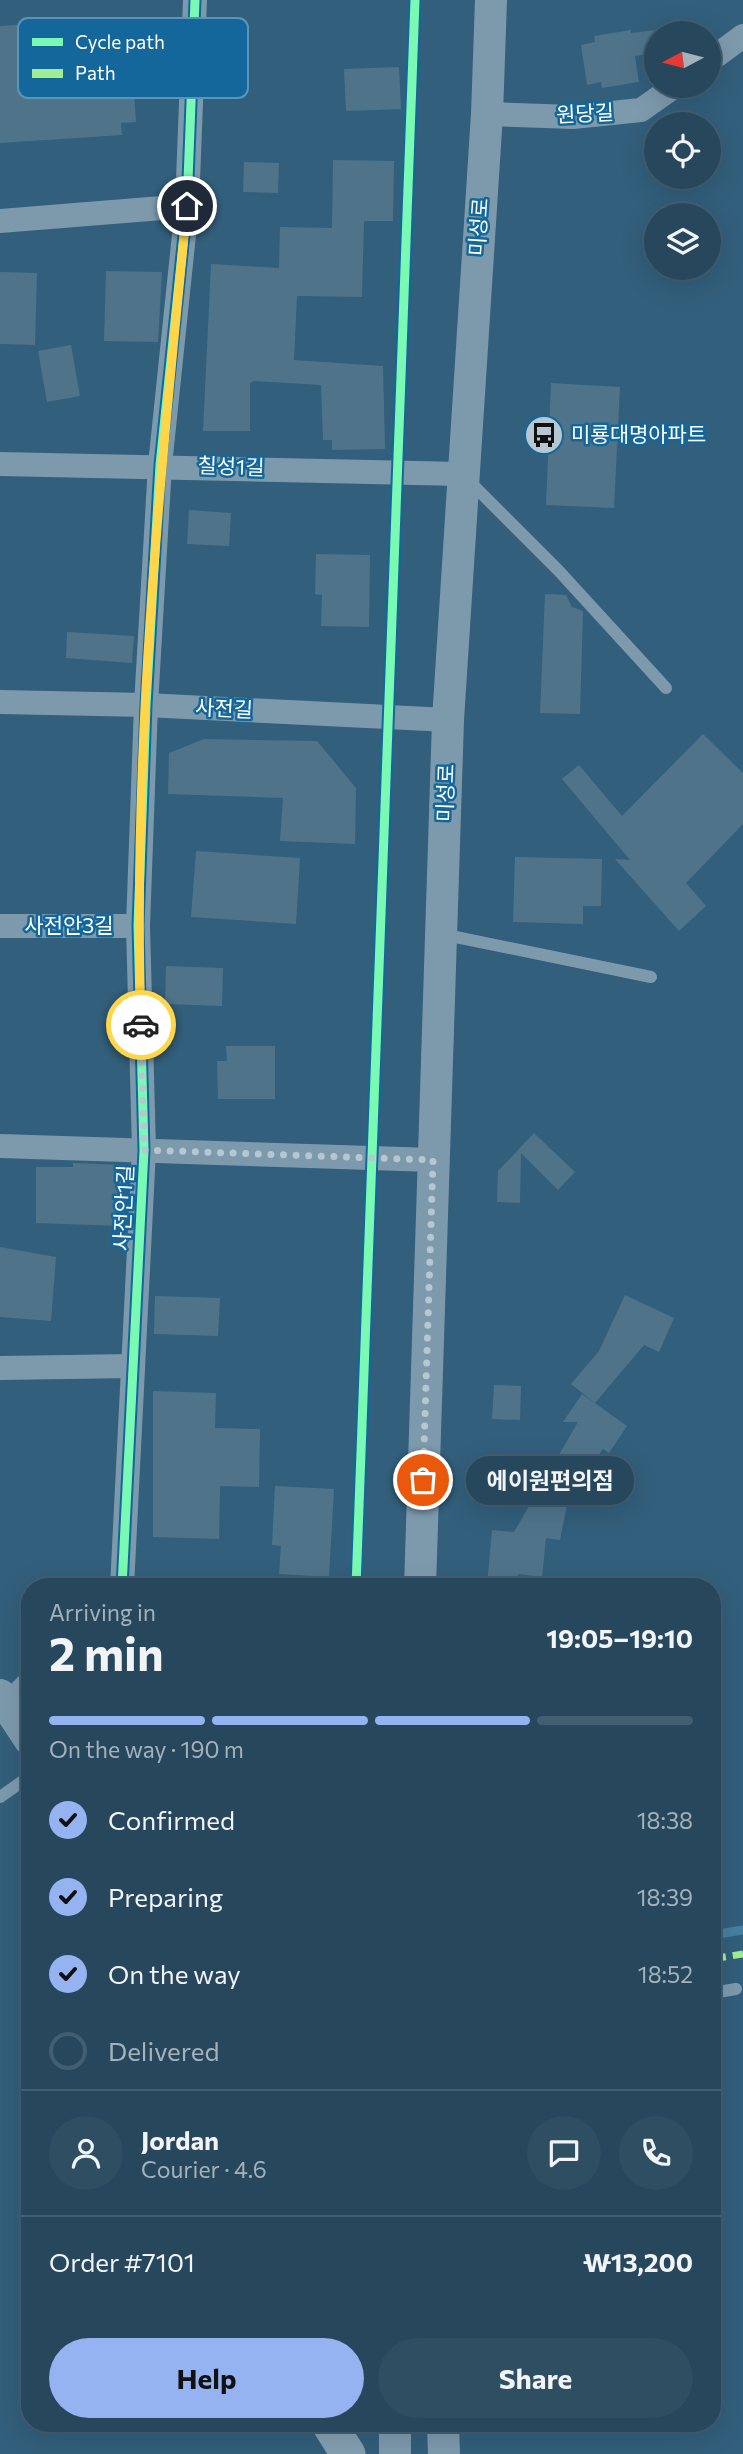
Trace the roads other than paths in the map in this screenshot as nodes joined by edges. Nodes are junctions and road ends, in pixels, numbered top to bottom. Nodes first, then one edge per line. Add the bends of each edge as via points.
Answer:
1 (195, 0) edge
2 (491, 0) edge
3 (194, 18) edge
4 (743, 36) edge
5 (721, 52) edge
6 (191, 98) edge
7 (658, 98) edge
8 (487, 114) junction
9 (187, 206) junction
10 (0, 221) edge
11 (0, 464) edge
12 (160, 465) junction
13 (462, 474) junction
14 (666, 688) dead end
15 (0, 702) edge
16 (146, 705) junction
17 (449, 720) junction
18 (0, 926) edge
19 (138, 926) junction
20 (441, 934) junction
21 (651, 977) dead end
22 (0, 1146) edge
23 (144, 1150) junction
24 (433, 1160) junction
25 (134, 1366) junction
26 (0, 1368) edge
27 (122, 1578) edge
28 (419, 1578) edge
29 (21, 1688) edge
30 (4, 1699) edge
31 (21, 1726) edge
32 (21, 1782) edge
33 (0, 1797) edge
34 (736, 1989) dead end
35 (721, 1992) edge
36 (334, 2432) edge
37 (395, 2432) edge
38 (443, 2432) edge
39 (348, 2454) edge
40 (395, 2454) edge
41 (444, 2454) edge

1 - 3 street, 사전안1길
2 - 8 street, 미성로
4 - 5 street
6 - 9 street, 사전안1길
7 - 8 street, 원당길 via 641,110 573,117
8 - 13 street, 미성로
9 - 10 street
9 - 12 street, 사전안1길
11 - 12 street, 칠성1길
12 - 13 street, 칠성1길
12 - 16 street, 사전안1길
13 - 14 lane
13 - 17 street, 미성로
15 - 16 street, 사전길
16 - 17 street, 사전길
16 - 19 street, 사전안1길
17 - 20 street, 미성로
18 - 19 street, 사전안3길
19 - 23 street, 사전안1길
20 - 21 lane
20 - 24 street, 미성로
22 - 23 street
23 - 24 street
23 - 25 street, 사전안1길
24 - 28 street, 미성로
25 - 26 street
25 - 27 street, 사전안1길
29 - 30 street
30 - 31 street
32 - 33 lane
34 - 35 lane
36 - 39 main road
37 - 40 street
38 - 41 street

